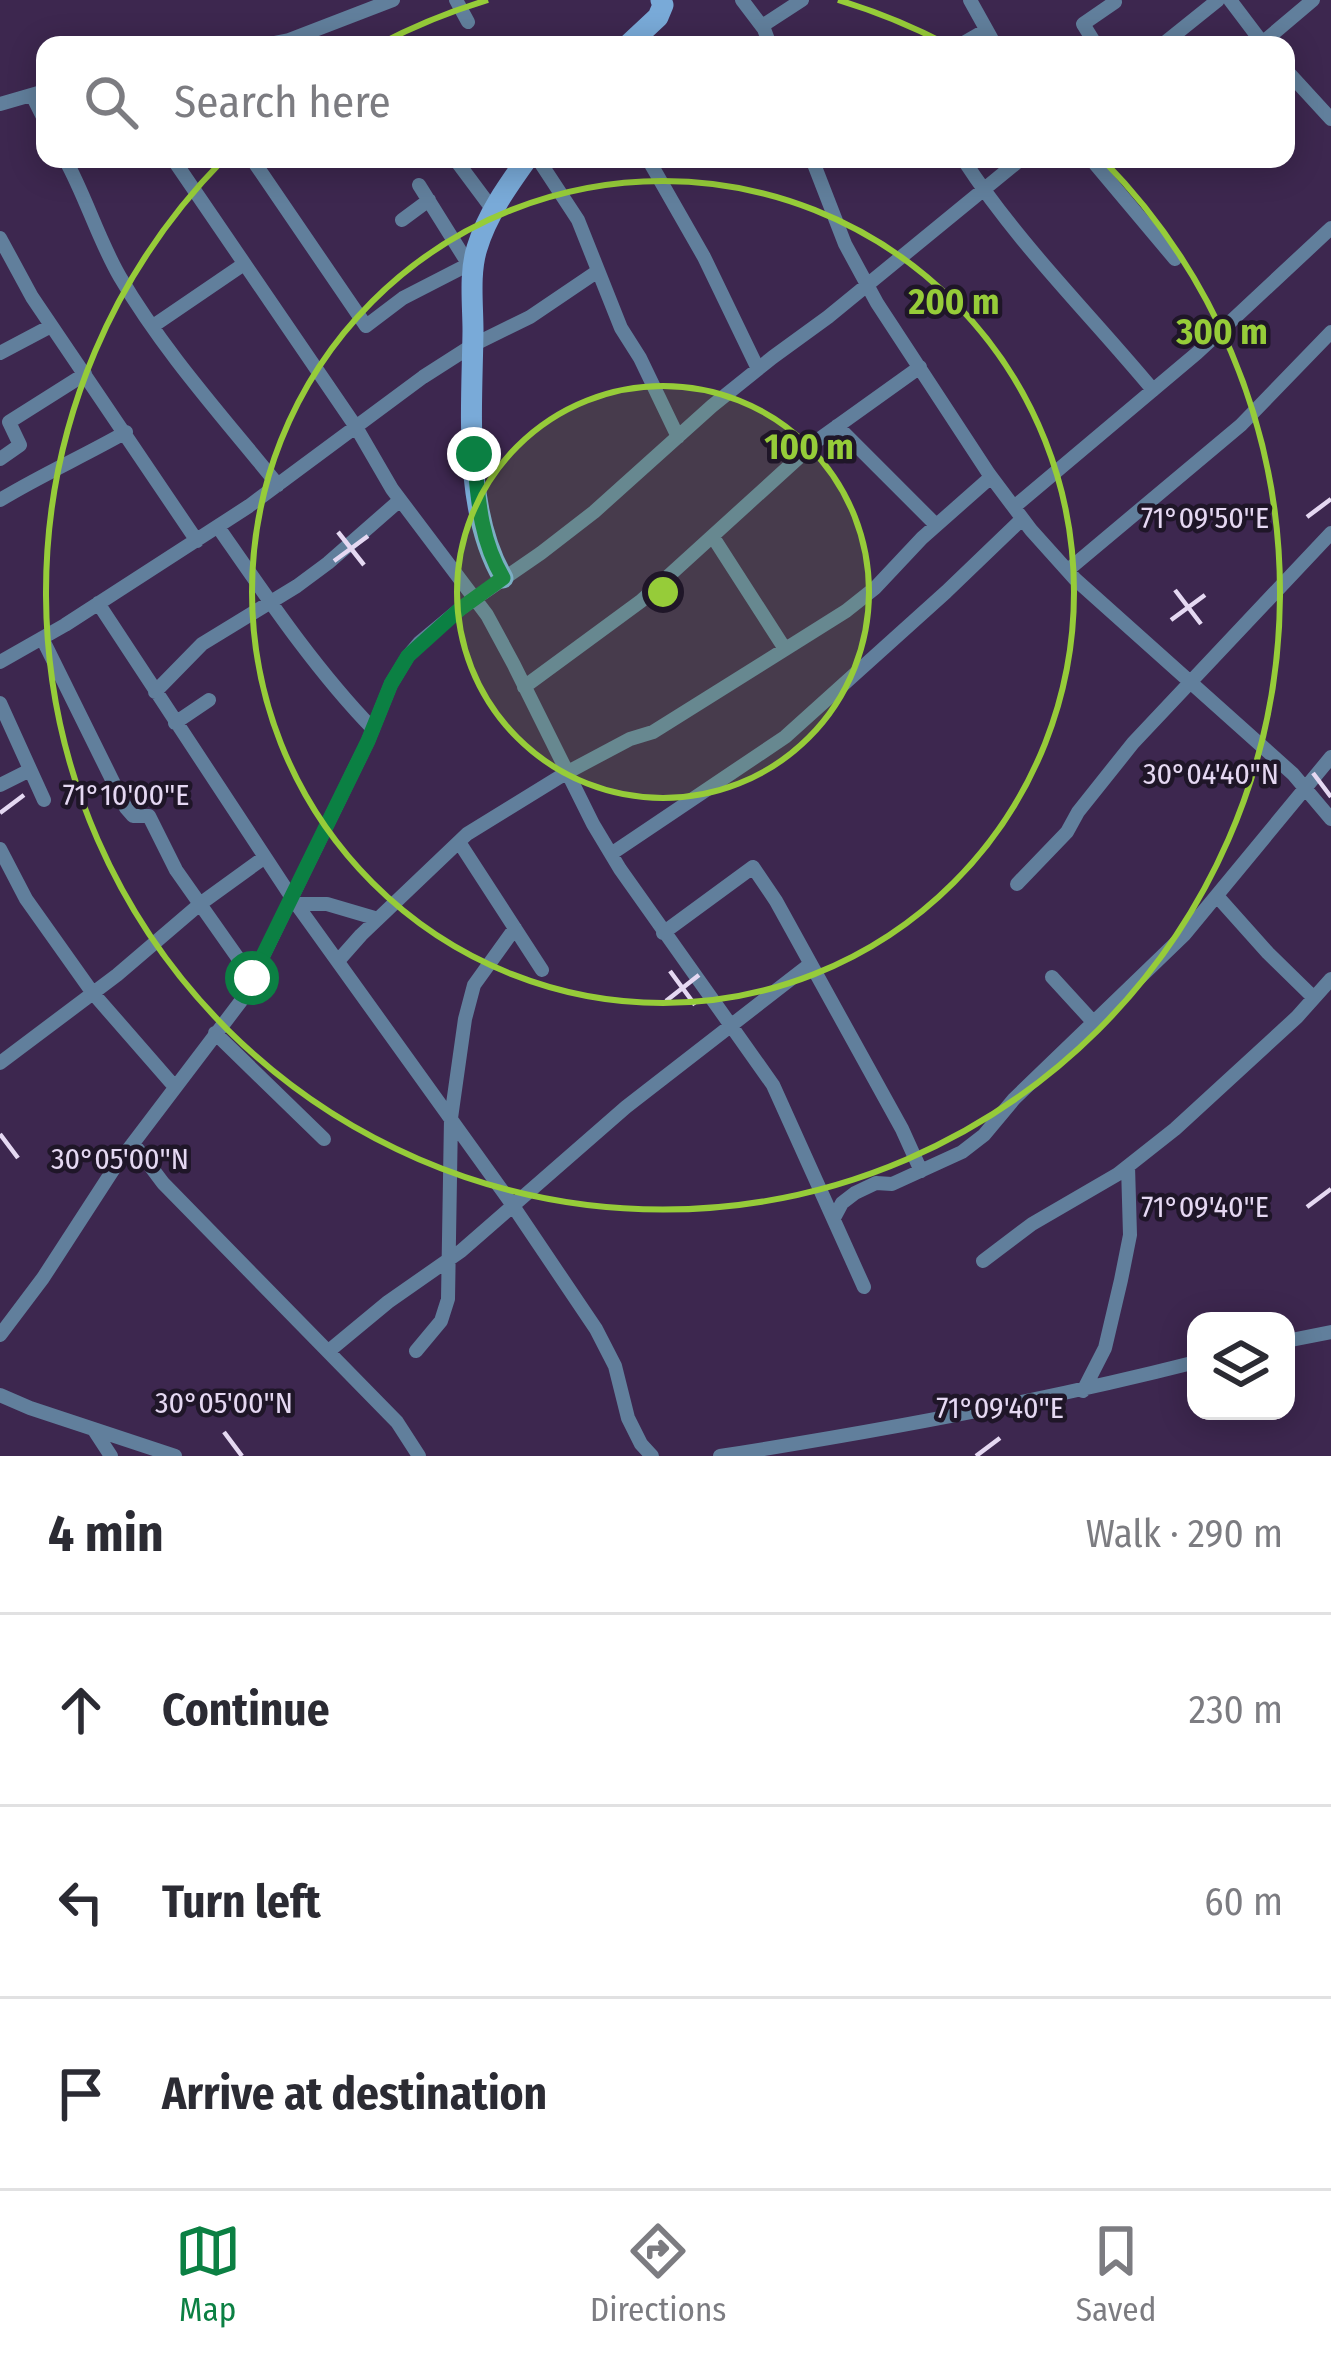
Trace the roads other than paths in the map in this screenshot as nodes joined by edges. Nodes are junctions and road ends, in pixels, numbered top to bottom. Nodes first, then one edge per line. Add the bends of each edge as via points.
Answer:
1 (393, 0) edge
2 (456, 0) edge
3 (661, 0) edge
4 (742, 0) edge
5 (802, 0) edge
6 (970, 0) edge
7 (1184, 0) edge
8 (1218, 0) edge
9 (1230, 0) edge
10 (1313, 0) edge
11 (1107, 4) edge
12 (1197, 17) junction
13 (468, 22) dead end
14 (762, 26) junction
15 (986, 30) junction
16 (299, 36) edge
17 (638, 36) edge
18 (766, 36) edge
19 (976, 36) edge
20 (990, 36) edge
21 (1090, 36) edge
22 (1173, 36) edge
23 (1257, 36) edge
24 (1272, 36) edge
25 (1295, 80) edge
26 (36, 94) edge
27 (0, 104) edge
28 (1331, 119) edge
29 (70, 168) edge
30 (179, 168) edge
31 (259, 168) edge
32 (461, 168) edge
33 (521, 168) edge
34 (544, 168) edge
35 (653, 168) edge
36 (815, 168) edge
37 (969, 168) edge
38 (1010, 168) edge
39 (1098, 168) edge
40 (419, 185) dead end
41 (983, 190) junction
42 (429, 200) junction
43 (493, 211) junction
44 (403, 220) dead end
45 (1331, 228) edge
46 (2, 249) edge
47 (1175, 259) dead end
48 (472, 263) junction
49 (244, 264) junction
50 (598, 272) junction
51 (867, 284) junction
52 (51, 326) junction
53 (153, 326) junction
54 (1331, 332) edge
55 (473, 346) junction
56 (0, 353) edge
57 (920, 367) junction
58 (758, 369) junction
59 (85, 374) junction
60 (1153, 390) junction
61 (836, 426) junction
62 (356, 427) junction
63 (125, 432) junction
64 (678, 436) junction
65 (0, 459) edge
66 (991, 477) junction
67 (278, 485) junction
68 (0, 500) edge
69 (400, 500) junction
70 (1018, 513) junction
71 (936, 525) junction
72 (218, 527) junction
73 (1330, 536) edge
74 (713, 537) junction
75 (197, 541) junction
76 (1068, 570) junction
77 (503, 578) junction
78 (474, 599) junction
79 (271, 602) junction
80 (98, 603) junction
81 (42, 638) junction
82 (785, 649) junction
83 (0, 662) edge
84 (1190, 681) junction
85 (524, 686) junction
86 (155, 692) junction
87 (209, 700) dead end
88 (0, 703) edge
89 (175, 723) junction
90 (373, 728) junction
91 (1331, 758) edge
92 (30, 770) junction
93 (566, 773) junction
94 (0, 785) edge
95 (1306, 790) junction
96 (44, 800) dead end
97 (1331, 819) edge
98 (459, 842) junction
99 (0, 849) edge
100 (611, 854) junction
101 (265, 857) junction
102 (1017, 884) dead end
103 (1217, 896) junction
104 (294, 901) junction
105 (200, 904) junction
106 (378, 919) junction
107 (515, 928) junction
108 (663, 933) junction
109 (338, 961) junction
110 (809, 965) junction
111 (542, 970) dead end
112 (1052, 977) dead end
113 (252, 978) junction
114 (1331, 979) edge
115 (92, 992) junction
116 (1314, 998) junction
117 (1095, 1024) junction
118 (730, 1027) junction
119 (215, 1033) junction
120 (0, 1063) edge
121 (174, 1086) junction
122 (451, 1118) junction
123 (324, 1138) dead end
124 (133, 1143) junction
125 (1128, 1166) junction
126 (921, 1171) junction
127 (512, 1205) junction
128 (833, 1218) junction
129 (449, 1259) junction
130 (983, 1262) dead end
131 (863, 1287) dead end
132 (1331, 1332) edge
133 (0, 1335) edge
134 (1295, 1339) edge
135 (329, 1351) junction
136 (416, 1351) dead end
137 (1187, 1364) edge
138 (1083, 1391) junction
139 (0, 1395) edge
140 (94, 1430) junction
141 (111, 1456) edge
142 (175, 1456) edge
143 (418, 1456) edge
144 (652, 1456) edge
145 (720, 1456) edge

1 - 16 street
2 - 13 street
3 - 17 street via 658,17
4 - 14 street
5 - 14 street
6 - 15 street
7 - 12 street
8 - 12 street
9 - 23 street
10 - 24 street
11 - 21 street via 1083,24
12 - 22 street
14 - 18 street
15 - 19 street
15 - 20 street
25 - 28 street
26 - 27 street
29 - 53 street via 120,277
30 - 49 street
31 - 48 street via 366,326
32 - 43 street
33 - 43 street
34 - 50 street via 578,220
35 - 58 street
36 - 51 street
37 - 41 street
38 - 41 street
39 - 47 street
40 - 42 street
41 - 51 street
41 - 60 street
42 - 44 street
42 - 48 street
43 - 48 street
45 - 60 street
46 - 52 street
48 - 55 street
49 - 53 street
49 - 62 street
50 - 55 street
50 - 64 street
51 - 57 street
51 - 58 street
52 - 56 street
52 - 59 street
53 - 67 street
54 - 76 street via 1241,425
55 - 62 street
55 - 77 street via 478,506
57 - 61 street
57 - 66 street
58 - 64 street
59 - 63 street
59 - 65 street via 9,422 20,445
60 - 70 street
61 - 71 street
61 - 74 street
62 - 67 street
62 - 69 street
63 - 68 street
63 - 75 street
64 - 77 street via 594,512
66 - 70 street
66 - 71 street
67 - 72 street
69 - 78 street
69 - 79 street
70 - 76 street
70 - 100 street via 946,592 785,737
71 - 82 street via 875,588
72 - 75 street
72 - 79 street
73 - 84 street
74 - 82 street
74 - 85 street
75 - 80 street
76 - 84 street
77 - 78 street
78 - 85 street
78 - 90 street via 408,656
79 - 86 street via 189,654
79 - 90 street
80 - 81 street
80 - 86 street
81 - 83 street
81 - 105 street via 126,808 149,816
82 - 93 street via 653,732
84 - 95 street
84 - 102 street
85 - 93 street
86 - 89 street
87 - 89 street
88 - 92 street
89 - 101 street
90 - 104 street
91 - 95 street
92 - 94 street
92 - 96 street
93 - 98 street
93 - 100 street
95 - 97 street
95 - 103 street
98 - 106 street
98 - 107 street
99 - 115 street
100 - 108 street
101 - 104 street
101 - 105 street
103 - 116 street
103 - 117 street
104 - 106 street
104 - 109 street
104 - 113 street
105 - 113 street
105 - 115 street
106 - 109 street
107 - 111 street
107 - 122 street via 474,985
108 - 110 street via 753,867
108 - 118 street
109 - 122 street
110 - 118 street
110 - 126 street
112 - 117 street
113 - 119 street
114 - 116 street
115 - 120 street
115 - 121 street
116 - 125 street
117 - 126 street via 984,1135
118 - 127 street
118 - 128 street via 773,1085
119 - 121 street
119 - 123 street
121 - 124 street
122 - 127 street
122 - 129 street
124 - 133 street
124 - 135 street
125 - 130 street
125 - 138 street via 1130,1235 1106,1348
126 - 128 street via 855,1193
127 - 129 street
127 - 144 street via 596,1330 628,1418
128 - 131 street
129 - 135 street
129 - 136 street via 441,1321
132 - 134 street
135 - 143 street
137 - 138 street
138 - 145 street
139 - 140 street
140 - 141 street
140 - 142 street

